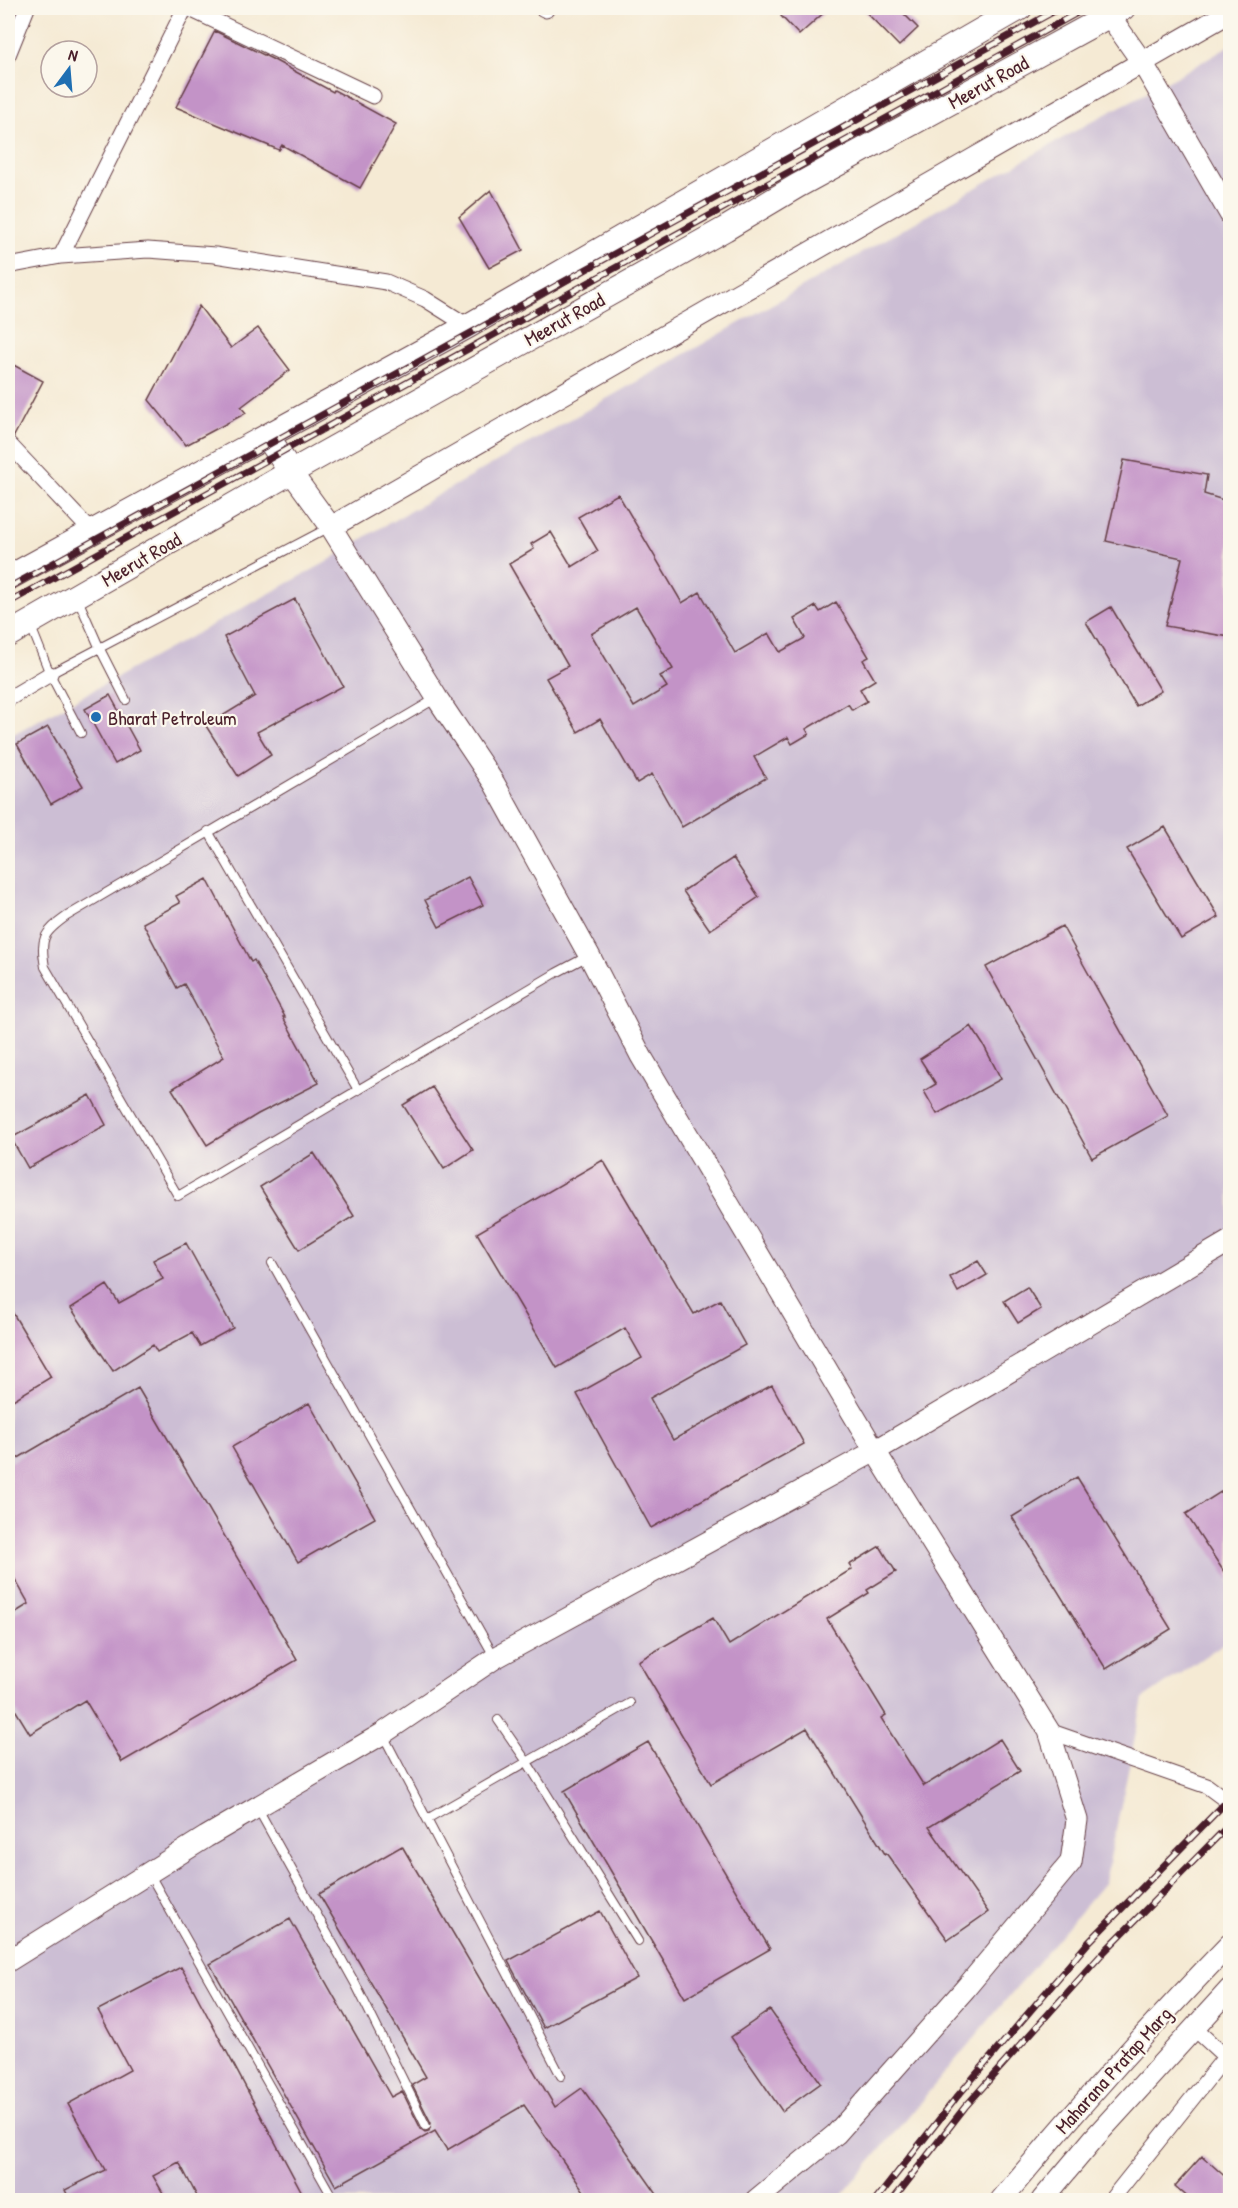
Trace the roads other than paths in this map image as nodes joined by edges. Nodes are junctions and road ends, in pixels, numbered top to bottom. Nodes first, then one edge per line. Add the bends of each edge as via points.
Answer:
1 (27, 8) edge
2 (187, 8) edge
3 (1006, 11) edge
4 (1116, 11) edge
5 (1230, 12) edge
6 (8, 54) edge
7 (1142, 62) junction
8 (373, 96) dead end
9 (1230, 214) edge
10 (61, 256) junction
11 (8, 266) edge
12 (468, 326) junction
13 (267, 436) junction
14 (8, 443) edge
15 (291, 472) junction
16 (331, 527) junction
17 (92, 532) junction
18 (8, 578) edge
19 (77, 596) junction
20 (30, 623) junction
21 (8, 635) edge
22 (100, 649) junction
23 (50, 674) junction
24 (437, 698) junction
25 (8, 699) edge
26 (126, 700) dead end
27 (81, 733) dead end
28 (208, 831) junction
29 (589, 955) junction
30 (358, 1090) junction
31 (1230, 1241) edge
32 (272, 1263) dead end
33 (875, 1451) junction
34 (495, 1658) junction
35 (630, 1703) dead end
36 (498, 1720) dead end
37 (1049, 1731) junction
38 (382, 1734) junction
39 (527, 1762) junction
40 (1230, 1803) edge
41 (258, 1807) junction
42 (426, 1819) junction
43 (149, 1873) junction
44 (638, 1941) dead end
45 (1230, 1944) edge
46 (8, 1961) edge
47 (1230, 1989) edge
48 (1194, 2028) junction
49 (1229, 2056) edge
50 (561, 2076) dead end
51 (426, 2126) dead end
52 (334, 2200) edge
53 (756, 2200) edge
54 (1001, 2200) edge
55 (1042, 2200) edge
56 (1111, 2200) edge

1 - 6 street
2 - 8 street
2 - 10 street
3 - 12 main road, Meerut Road
4 - 7 street
4 - 15 main road, Meerut Road
5 - 7 street
7 - 9 street
7 - 16 street
10 - 11 street
10 - 12 street via 148,250 215,255 386,282 425,299
12 - 13 main road, Meerut Road
13 - 15 main road
13 - 17 main road, Meerut Road
14 - 17 street
15 - 16 street
15 - 19 main road, Meerut Road
16 - 22 lane
16 - 24 street
17 - 18 main road, Meerut Road
19 - 20 main road, Meerut Road
19 - 22 lane
20 - 21 main road, Meerut Road
20 - 23 lane
22 - 23 lane
22 - 26 lane
23 - 25 street
23 - 27 lane
24 - 28 lane
24 - 29 street via 494,783
28 - 30 lane
28 - 30 lane via 50,929 42,946 45,967 178,1196
29 - 30 lane
29 - 33 street via 641,1056
31 - 33 street
32 - 34 lane
33 - 34 street
33 - 37 street
34 - 38 street
35 - 39 lane
36 - 39 lane
37 - 40 street via 1207,1786
37 - 53 street via 1077,1820 1071,1862 836,2134
38 - 41 street
38 - 42 lane
39 - 42 lane
39 - 44 lane
41 - 43 street
41 - 51 lane via 356,1985
42 - 50 lane
43 - 46 street
43 - 52 lane
45 - 54 street, Maharana Pratap Marg via 1070,2116
47 - 48 street, Maharana Pratap Marg
48 - 49 street
48 - 55 street, Maharana Pratap Marg
49 - 56 street

